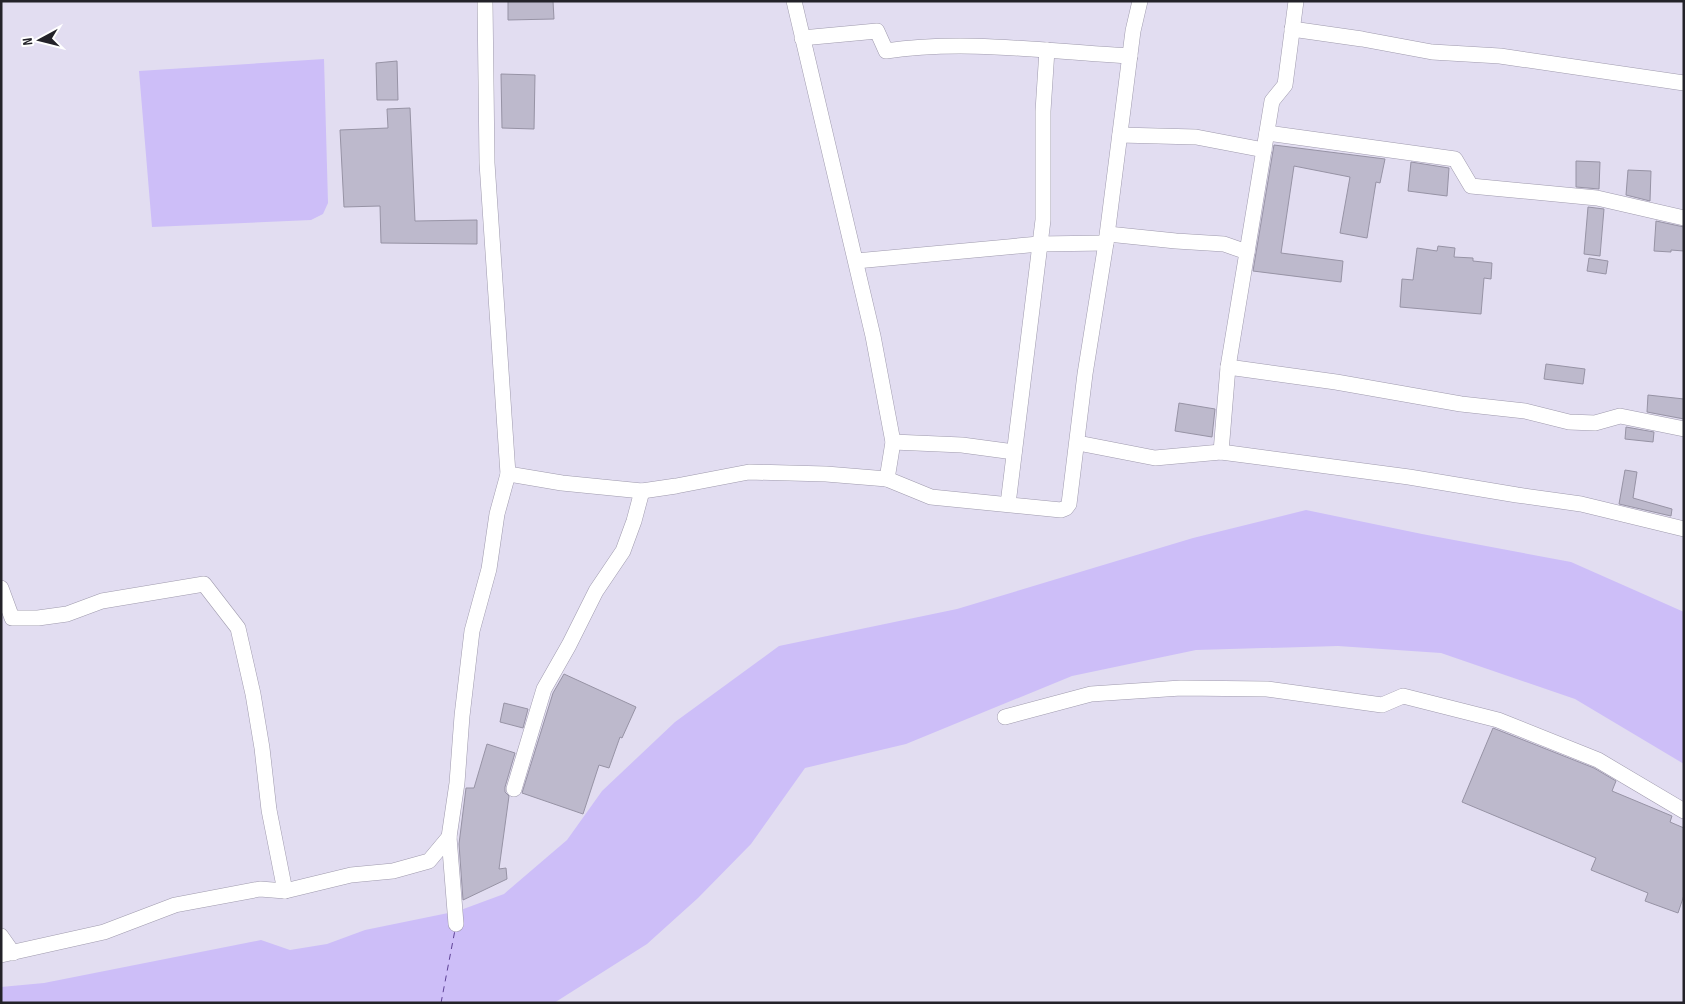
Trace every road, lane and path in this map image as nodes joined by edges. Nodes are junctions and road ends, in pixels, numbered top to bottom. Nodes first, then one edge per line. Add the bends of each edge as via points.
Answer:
1 (485, 1) edge
2 (794, 1) edge
3 (1140, 1) edge
4 (1296, 1) edge
5 (1292, 29) junction
6 (802, 38) junction
7 (1048, 50) junction
8 (1130, 56) junction
9 (1684, 83) edge
10 (1267, 133) junction
11 (1120, 135) junction
12 (1264, 150) junction
13 (1684, 218) edge
14 (1107, 238) junction
15 (1039, 244) junction
16 (1247, 252) junction
17 (856, 261) junction
18 (1228, 367) junction
19 (1684, 429) edge
20 (893, 442) junction
21 (1078, 443) junction
22 (1014, 452) junction
23 (1220, 452) junction
24 (508, 474) junction
25 (887, 479) junction
26 (642, 491) junction
27 (1008, 504) junction
28 (1684, 529) edge
29 (1, 588) edge
30 (1005, 717) dead end
31 (514, 789) dead end
32 (1684, 811) edge
33 (449, 838) junction
34 (284, 891) junction
35 (456, 924) dead end
36 (1, 936) edge
37 (7, 954) edge

1 - 24 street via 487,164
2 - 6 street
3 - 8 street
4 - 5 street
5 - 9 street via 1432,52 1500,56
5 - 10 street via 1286,85 1272,101
6 - 7 street via 877,31 886,51 958,47
6 - 17 street
7 - 8 street
7 - 15 street via 1043,110 1044,198
8 - 11 street
10 - 12 street
10 - 13 street via 1455,159 1471,186 1597,198
11 - 12 street via 1196,137
11 - 14 street
12 - 16 street
14 - 15 street
14 - 16 street via 1224,244
14 - 21 street
15 - 17 street
15 - 22 street
16 - 18 street
17 - 20 street
18 - 19 street via 1525,411 1569,422 1595,422 1620,416
18 - 23 street
20 - 22 street via 962,445
20 - 25 street
21 - 23 street via 1155,458
21 - 27 street via 1066,508
22 - 27 street
23 - 28 street via 1581,504
24 - 26 street
24 - 33 street via 497,514 489,569 472,631
25 - 26 street via 749,472
25 - 27 street via 931,497
26 - 31 street via 623,551 596,591 544,689
29 - 34 street via 12,618 30,618 67,614 102,601 204,584 238,628 254,703
30 - 32 street via 1091,694 1181,688 1267,689 1382,705 1403,696 1498,720 1598,760
33 - 34 street via 429,861
33 - 35 street
34 - 37 street via 260,889 175,906 104,932
36 - 37 street

